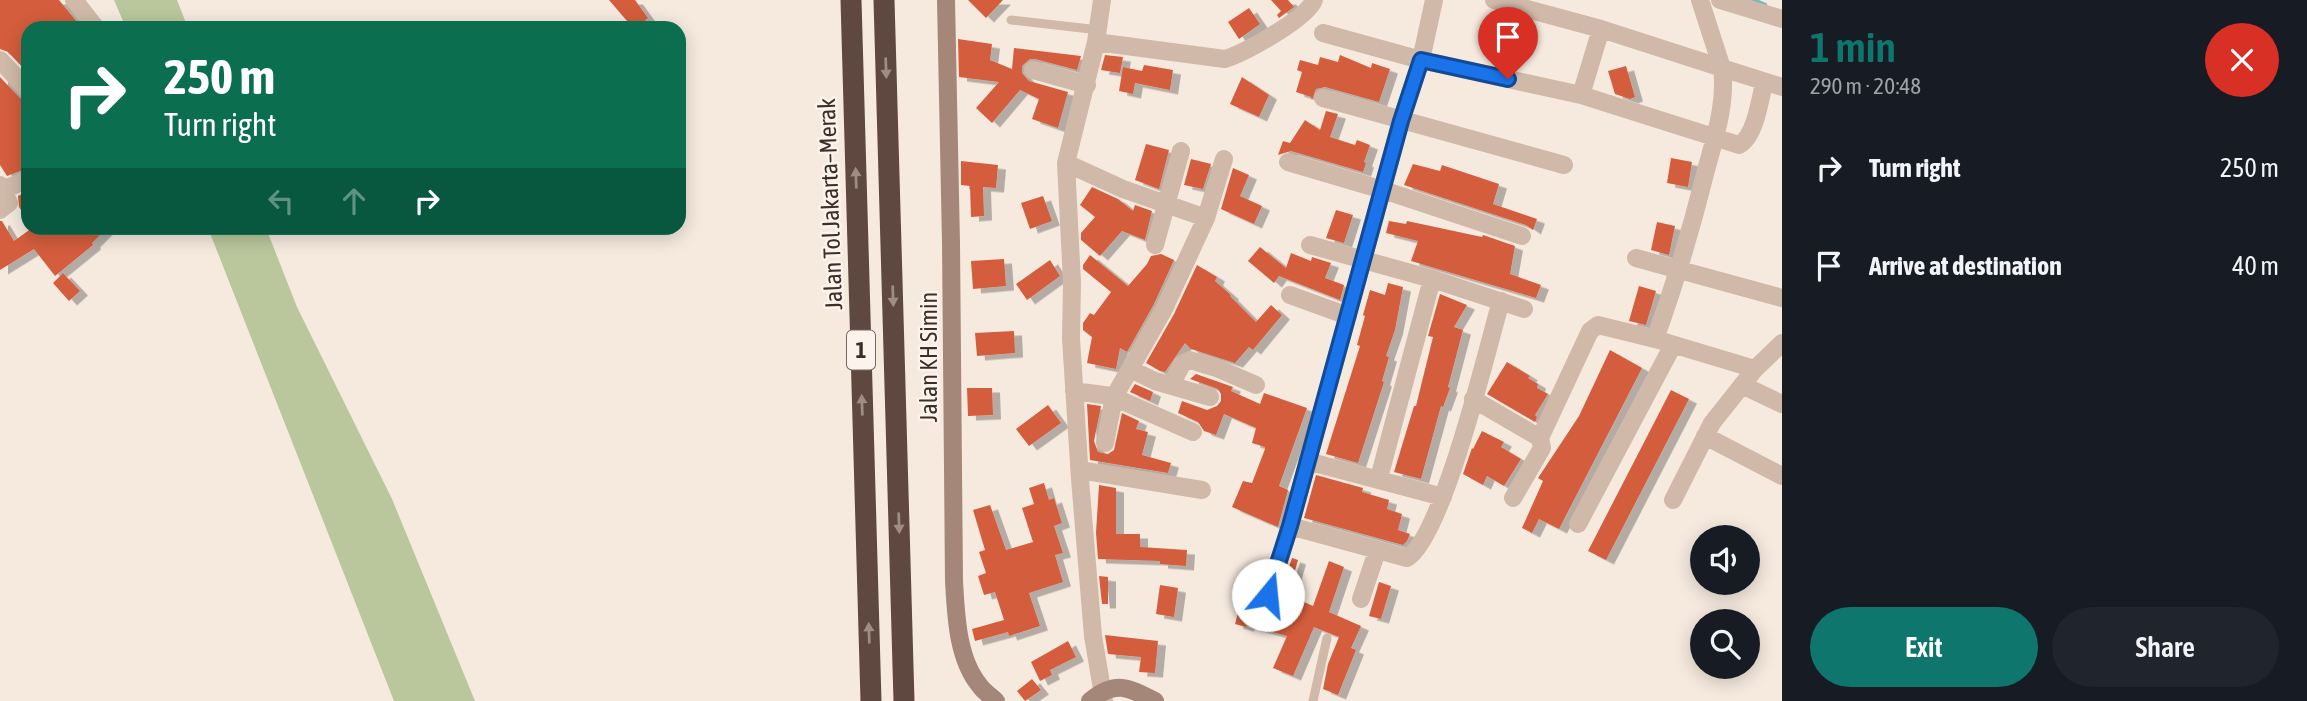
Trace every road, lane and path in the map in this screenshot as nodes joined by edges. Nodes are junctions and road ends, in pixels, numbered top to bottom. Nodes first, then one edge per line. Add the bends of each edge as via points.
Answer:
1 (74, 0) edge
2 (851, 0) edge
3 (884, 0) edge
4 (946, 0) edge
5 (1102, 0) edge
6 (1314, 0) edge
7 (1434, 0) edge
8 (1700, 0) edge
9 (1720, 0) edge
10 (1505, 1) edge
11 (1782, 19) edge
12 (1012, 20) dead end
13 (90, 21) edge
14 (1601, 29) junction
15 (1324, 33) dead end
16 (1098, 36) junction
17 (0, 60) edge
18 (1421, 60) junction
19 (1722, 68) junction
20 (1033, 70) dead end
21 (21, 82) edge
22 (1087, 85) junction
23 (1773, 85) edge
24 (1581, 95) junction
25 (1323, 98) dead end
26 (1401, 121) junction
27 (1714, 138) junction
28 (1181, 151) dead end
29 (1224, 159) dead end
30 (1288, 162) dead end
31 (1066, 163) junction
32 (1564, 165) dead end
33 (21, 181) edge
34 (1, 187) edge
35 (1383, 190) junction
36 (1168, 204) junction
37 (0, 210) edge
38 (1206, 218) junction
39 (1522, 236) dead end
40 (1156, 245) dead end
41 (1311, 245) dead end
42 (1636, 258) dead end
43 (1363, 261) junction
44 (1679, 271) junction
45 (1432, 279) junction
46 (1290, 295) dead end
47 (1782, 298) edge
48 (1501, 301) junction
49 (1524, 309) dead end
50 (1348, 316) junction
51 (1655, 339) junction
52 (1782, 344) edge
53 (1673, 345) junction
54 (1130, 369) junction
55 (1755, 369) junction
56 (1171, 385) junction
57 (1256, 385) dead end
58 (1742, 385) junction
59 (1074, 391) junction
60 (1114, 397) junction
61 (1210, 397) dead end
62 (1473, 399) junction
63 (1782, 404) edge
64 (1193, 432) dead end
65 (1705, 436) junction
66 (1540, 438) junction
67 (1105, 443) dead end
68 (1307, 461) junction
69 (1080, 470) junction
70 (1782, 476) edge
71 (1379, 478) junction
72 (1202, 489) dead end
73 (1443, 497) junction
74 (1513, 498) dead end
75 (1673, 500) dead end
76 (1578, 524) dead end
77 (1290, 526) junction
78 (1377, 551) junction
79 (1268, 595) dead end
80 (1361, 599) dead end
81 (1327, 638) dead end
82 (1099, 697) edge
83 (871, 701) edge
84 (904, 701) edge
85 (996, 701) edge
86 (1155, 701) edge
87 (1313, 701) edge

1 - 13 street
83 -> 2 highway, Jalan Tol Jakarta–Merak / 1
3 -> 84 highway, 1
4 - 85 street, Jalan KH Simin via 957,624 969,666 979,685
5 - 16 street
6 - 16 street via 1295,20 1243,54 1225,59
7 - 18 street
8 - 19 street
9 - 11 street
10 - 14 street
12 - 16 lane
14 - 19 street
14 - 24 street
15 - 18 street
16 - 22 street
17 - 21 street
18 - 24 street
18 - 26 street
19 - 23 street
19 - 27 street via 1723,102
20 - 22 street
22 - 31 street
23 - 27 street via 1746,141 1739,145
24 - 27 street
25 - 26 street
26 - 32 street
26 - 35 street
27 - 44 street
28 - 36 street
29 - 38 street
30 - 35 street
31 - 36 street
31 - 59 street
33 - 34 street
34 - 37 street via 9,202
35 - 39 street
35 - 43 street
36 - 38 street
36 - 40 street
38 - 54 street
41 - 43 street
42 - 44 street
43 - 45 street
43 - 50 street
44 - 47 street
44 - 51 street
45 - 48 street
45 - 71 street
46 - 50 street
48 - 49 street
48 - 62 street
50 - 68 street
51 - 53 street
51 - 66 street via 1594,327
52 - 55 street
53 - 55 street
53 - 76 street
54 - 56 street
54 - 60 street
55 - 58 street
56 - 57 street via 1182,364 1190,360
56 - 61 street
58 - 63 street
58 - 65 street
59 - 60 street
59 - 69 street
60 - 64 street
60 - 67 street
62 - 66 street
62 - 73 street
65 - 70 street
65 - 75 street
66 - 74 street via 1542,448
68 - 71 street
68 - 77 street
69 - 72 street
69 - 82 street
71 - 73 street
73 - 78 street via 1415,554 1408,558
77 - 78 street
77 - 79 street
78 - 80 street
81 - 87 lane
82 - 86 street via 1113,686

